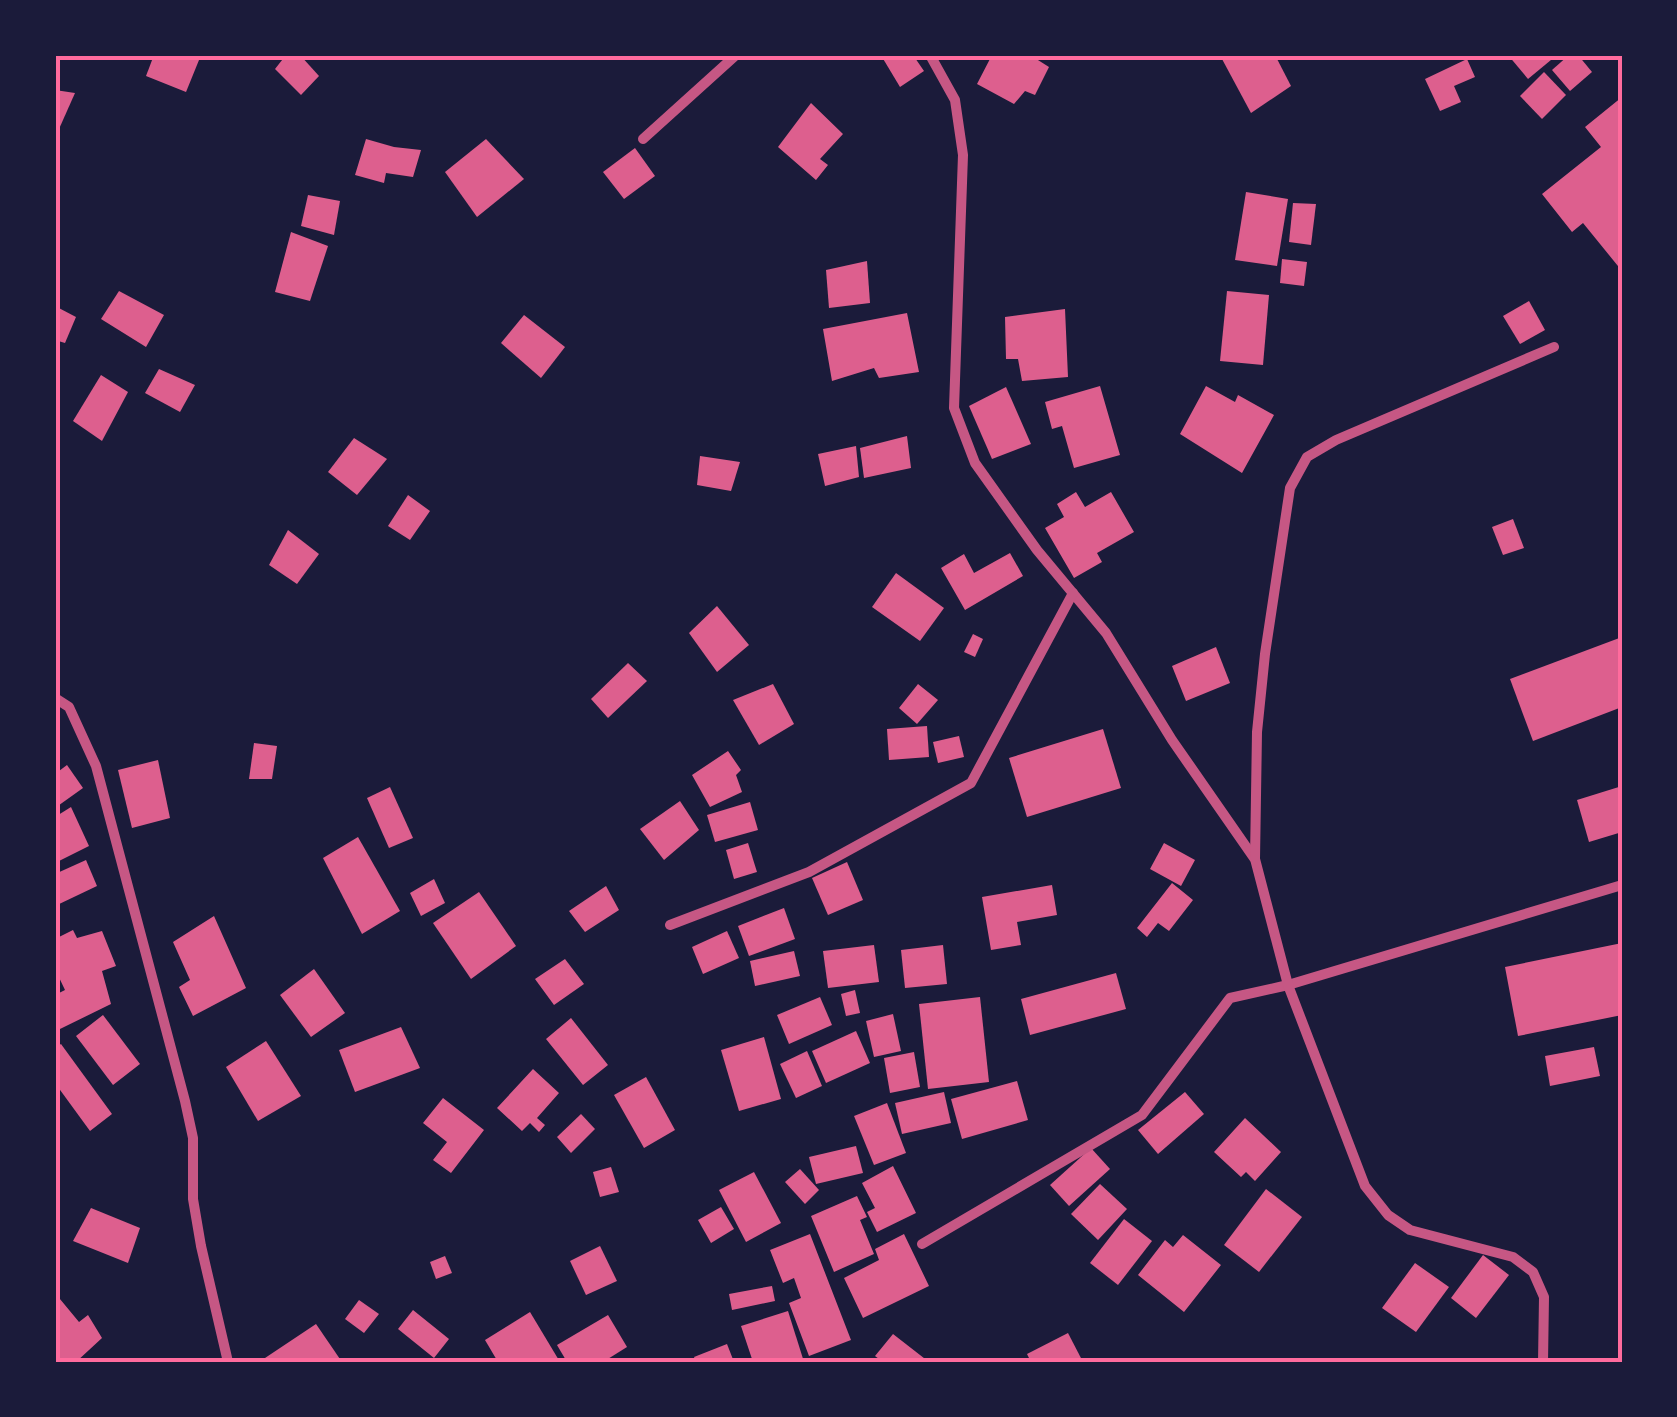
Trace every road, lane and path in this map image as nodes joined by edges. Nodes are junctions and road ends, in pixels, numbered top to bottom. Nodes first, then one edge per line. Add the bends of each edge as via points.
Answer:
1 (736, 55) edge
2 (930, 55) edge
3 (642, 139) dead end
4 (1554, 347) dead end
5 (1073, 593) junction
6 (55, 698) edge
7 (1255, 859) junction
8 (1622, 885) edge
9 (670, 925) dead end
10 (1288, 985) junction
11 (922, 1244) dead end
12 (228, 1362) edge
13 (1542, 1362) edge

1 - 3 street
2 - 5 street via 955,100 963,155 954,408 975,463
4 - 7 street via 1307,458 1290,488 1265,654
5 - 7 street
5 - 9 street via 970,782 809,872
6 - 12 street via 69,707 96,766 186,1100 200,1246
7 - 10 street
8 - 10 street
10 - 11 street via 1230,998 1142,1114
10 - 13 street via 1365,1186 1410,1230 1512,1256 1533,1272 1544,1296

